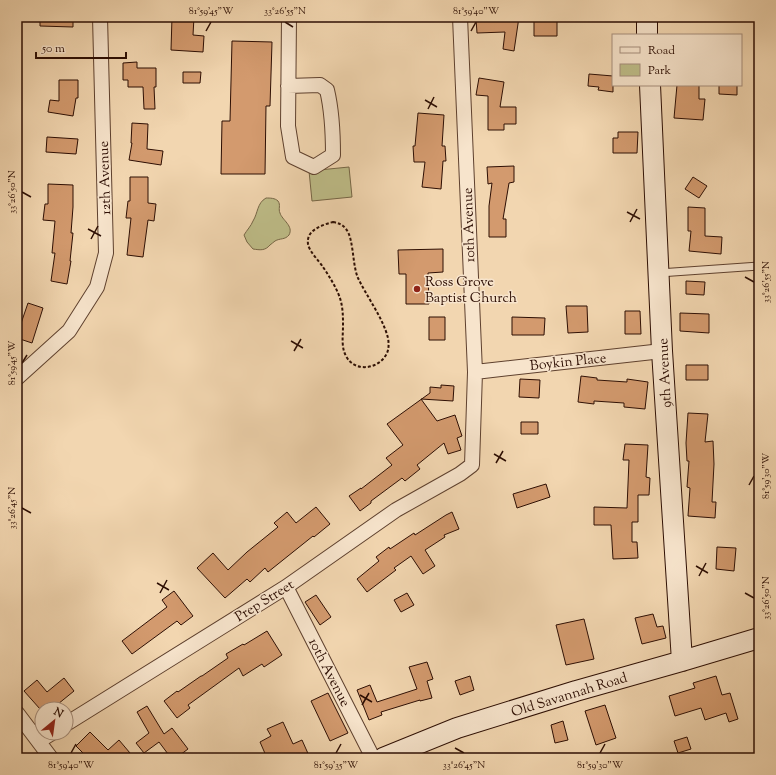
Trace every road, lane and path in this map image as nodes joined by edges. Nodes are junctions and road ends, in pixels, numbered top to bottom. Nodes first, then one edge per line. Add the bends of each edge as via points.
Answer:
1 (100, 17) edge
2 (289, 17) edge
3 (460, 17) edge
4 (647, 17) edge
5 (647, 34) edge
6 (288, 86) junction
7 (650, 86) edge
8 (351, 245) joint
9 (759, 266) edge
10 (659, 273) junction
11 (662, 351) junction
12 (475, 372) junction
13 (17, 378) edge
14 (460, 474) joint
15 (286, 587) junction
16 (759, 638) edge
17 (682, 661) junction
18 (17, 713) edge
19 (74, 719) edge
20 (34, 735) edge
21 (39, 741) edge
22 (51, 758) edge
23 (373, 758) edge
24 (382, 758) edge

1 - 13 street, 12th Avenue via 106,253 97,286 69,331
2 - 6 street
3 - 12 street, 10th Avenue
4 - 5 street
6 - 6 street via 320,85 327,90 333,132 333,155 314,167 293,157 288,126
7 - 10 street, 9th Avenue
8 - 8 path via 357,276 388,339 385,357 372,367 357,366 347,357 343,349 342,304 333,281 308,244 315,229 333,222 340,223 346,228
9 - 10 lane
10 - 11 street, 9th Avenue
11 - 12 street, Boykin Place
11 - 17 street, 9th Avenue
12 - 14 street, 10th Avenue via 472,465
14 - 15 street, Prep Street via 396,510
15 - 19 street, Prep Street
15 - 23 street, 10th Avenue
16 - 17 street, Old Savannah Road
17 - 24 street, Old Savannah Road via 457,728
18 - 20 street
21 - 22 street

